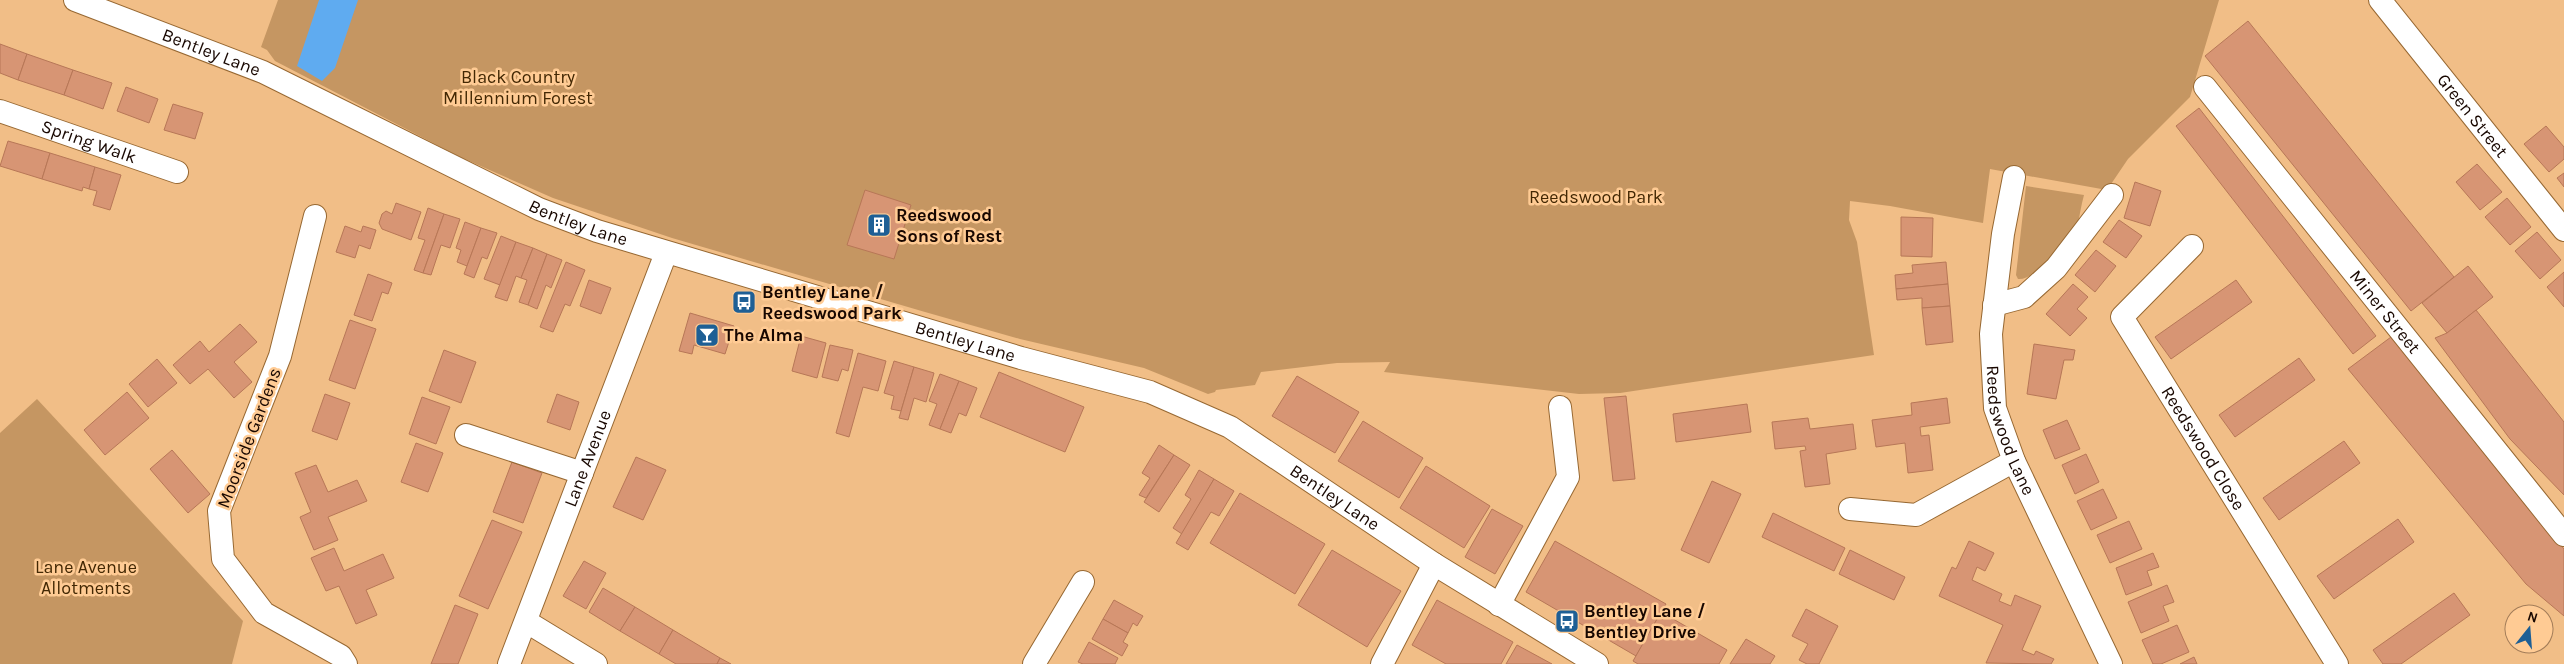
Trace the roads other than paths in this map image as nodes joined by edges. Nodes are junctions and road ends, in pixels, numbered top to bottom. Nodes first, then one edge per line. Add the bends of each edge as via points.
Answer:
1 (75, 0) edge
2 (2380, 0) edge
3 (2205, 87) dead end
4 (0, 110) edge
5 (177, 172) dead end
6 (2014, 177) dead end
7 (2112, 195) dead end
8 (315, 216) dead end
9 (2564, 230) edge
10 (2192, 246) dead end
11 (666, 253) junction
12 (1994, 305) junction
13 (1560, 407) dead end
14 (466, 435) dead end
15 (2014, 461) junction
16 (582, 473) junction
17 (1850, 509) dead end
18 (2564, 536) edge
19 (1434, 564) junction
20 (1084, 582) dead end
21 (1499, 605) junction
22 (527, 622) junction
23 (346, 664) edge
24 (509, 664) edge
25 (596, 664) edge
26 (1034, 664) edge
27 (1382, 664) edge
28 (1597, 664) edge
29 (2111, 664) edge
30 (2337, 664) edge

1 - 11 street, Bentley Lane via 264,72 539,209
2 - 9 street, Green Street
3 - 18 street, Miner Street
4 - 5 street, Spring Walk
6 - 12 street, Reedswood Lane
7 - 12 street via 2056,268 2024,297
8 - 23 street, Moorside Gardens via 280,356 219,511 222,559 264,613 342,656
10 - 30 street, Reedswood Close via 2122,317
11 - 16 street, Lane Avenue
11 - 19 street, Bentley Lane via 1158,395 1230,427
12 - 15 street, Reedswood Lane via 1990,334 1995,408
13 - 21 street via 1568,477
14 - 16 street
15 - 17 street via 1916,515
15 - 29 street, Reedswood Lane
16 - 22 street, Lane Avenue
19 - 21 street, Bentley Lane
19 - 27 street
20 - 26 street
21 - 28 street, Bentley Lane
22 - 24 street, Lane Avenue
22 - 25 street

